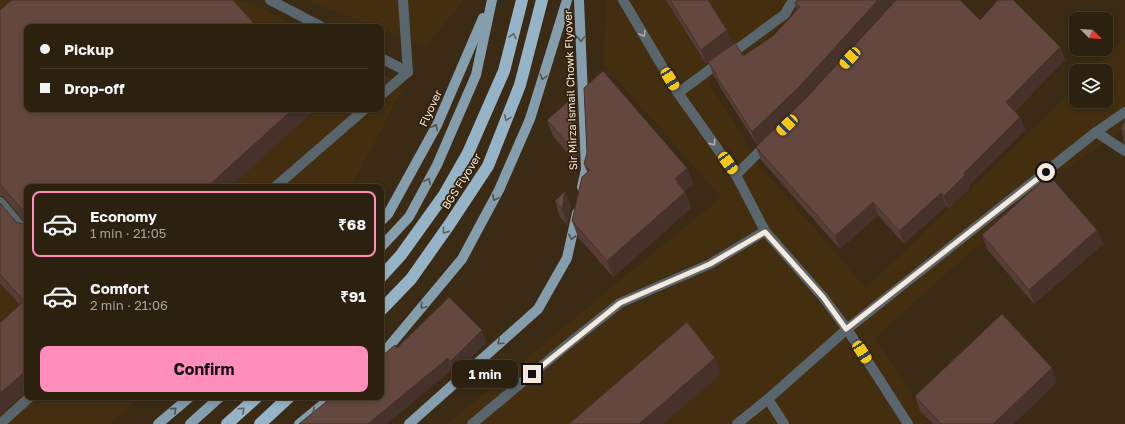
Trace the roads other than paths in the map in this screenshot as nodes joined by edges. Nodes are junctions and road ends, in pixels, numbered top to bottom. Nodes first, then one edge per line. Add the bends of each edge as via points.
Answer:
1 (270, 0) edge
2 (403, 0) edge
3 (491, 0) edge
4 (522, 0) edge
5 (542, 0) edge
6 (567, 0) edge
7 (579, 0) edge
8 (623, 0) edge
9 (793, 0) edge
10 (316, 24) edge
11 (384, 60) edge
12 (408, 72) junction
13 (384, 92) edge
14 (678, 92) junction
15 (362, 112) edge
16 (1125, 112) edge
17 (1096, 132) junction
18 (774, 138) edge
19 (1125, 151) edge
20 (736, 175) junction
21 (278, 184) edge
22 (0, 202) edge
23 (384, 218) edge
24 (24, 230) edge
25 (765, 232) junction
26 (384, 243) edge
27 (384, 274) edge
28 (384, 307) edge
29 (846, 329) junction
30 (384, 352) edge
31 (768, 399) junction
32 (27, 400) edge
33 (186, 400) edge
34 (217, 400) edge
35 (254, 400) edge
36 (287, 400) edge
37 (328, 400) edge
38 (0, 424) edge
39 (158, 424) edge
40 (190, 424) edge
41 (227, 424) edge
42 (260, 424) edge
43 (299, 424) edge
44 (408, 424) edge
45 (472, 424) edge
46 (737, 424) edge
47 (784, 424) edge
48 (908, 424) edge

1 - 10 street
2 - 12 street
23 -> 3 main road, Flyover via 436,125
26 -> 3 main road via 409,217 437,165 476,75
27 -> 4 highway, BGS Flyover via 402,254 435,207 468,154 504,71
5 -> 28 highway, BGS Flyover via 520,85 488,166 411,279
6 -> 30 main road via 530,119 499,190 462,259
7 -> 44 main road, Sir Mirza Ismail Chowk Flyover via 586,169 567,258 538,309
8 -> 14 street
9 - 14 street via 785,14
11 - 12 street
12 - 13 street
14 -> 20 street
15 - 21 street
16 - 17 street
17 - 19 street
17 - 29 street
18 - 20 street
20 - 25 street
22 - 24 street
25 - 29 street via 823,297
25 - 45 street via 710,264 620,303
29 - 31 street
29 - 48 street
31 - 46 street
31 - 47 street
32 - 38 street
39 -> 33 main road
34 - 40 main road
41 -> 35 highway
36 - 42 highway
37 -> 43 main road

